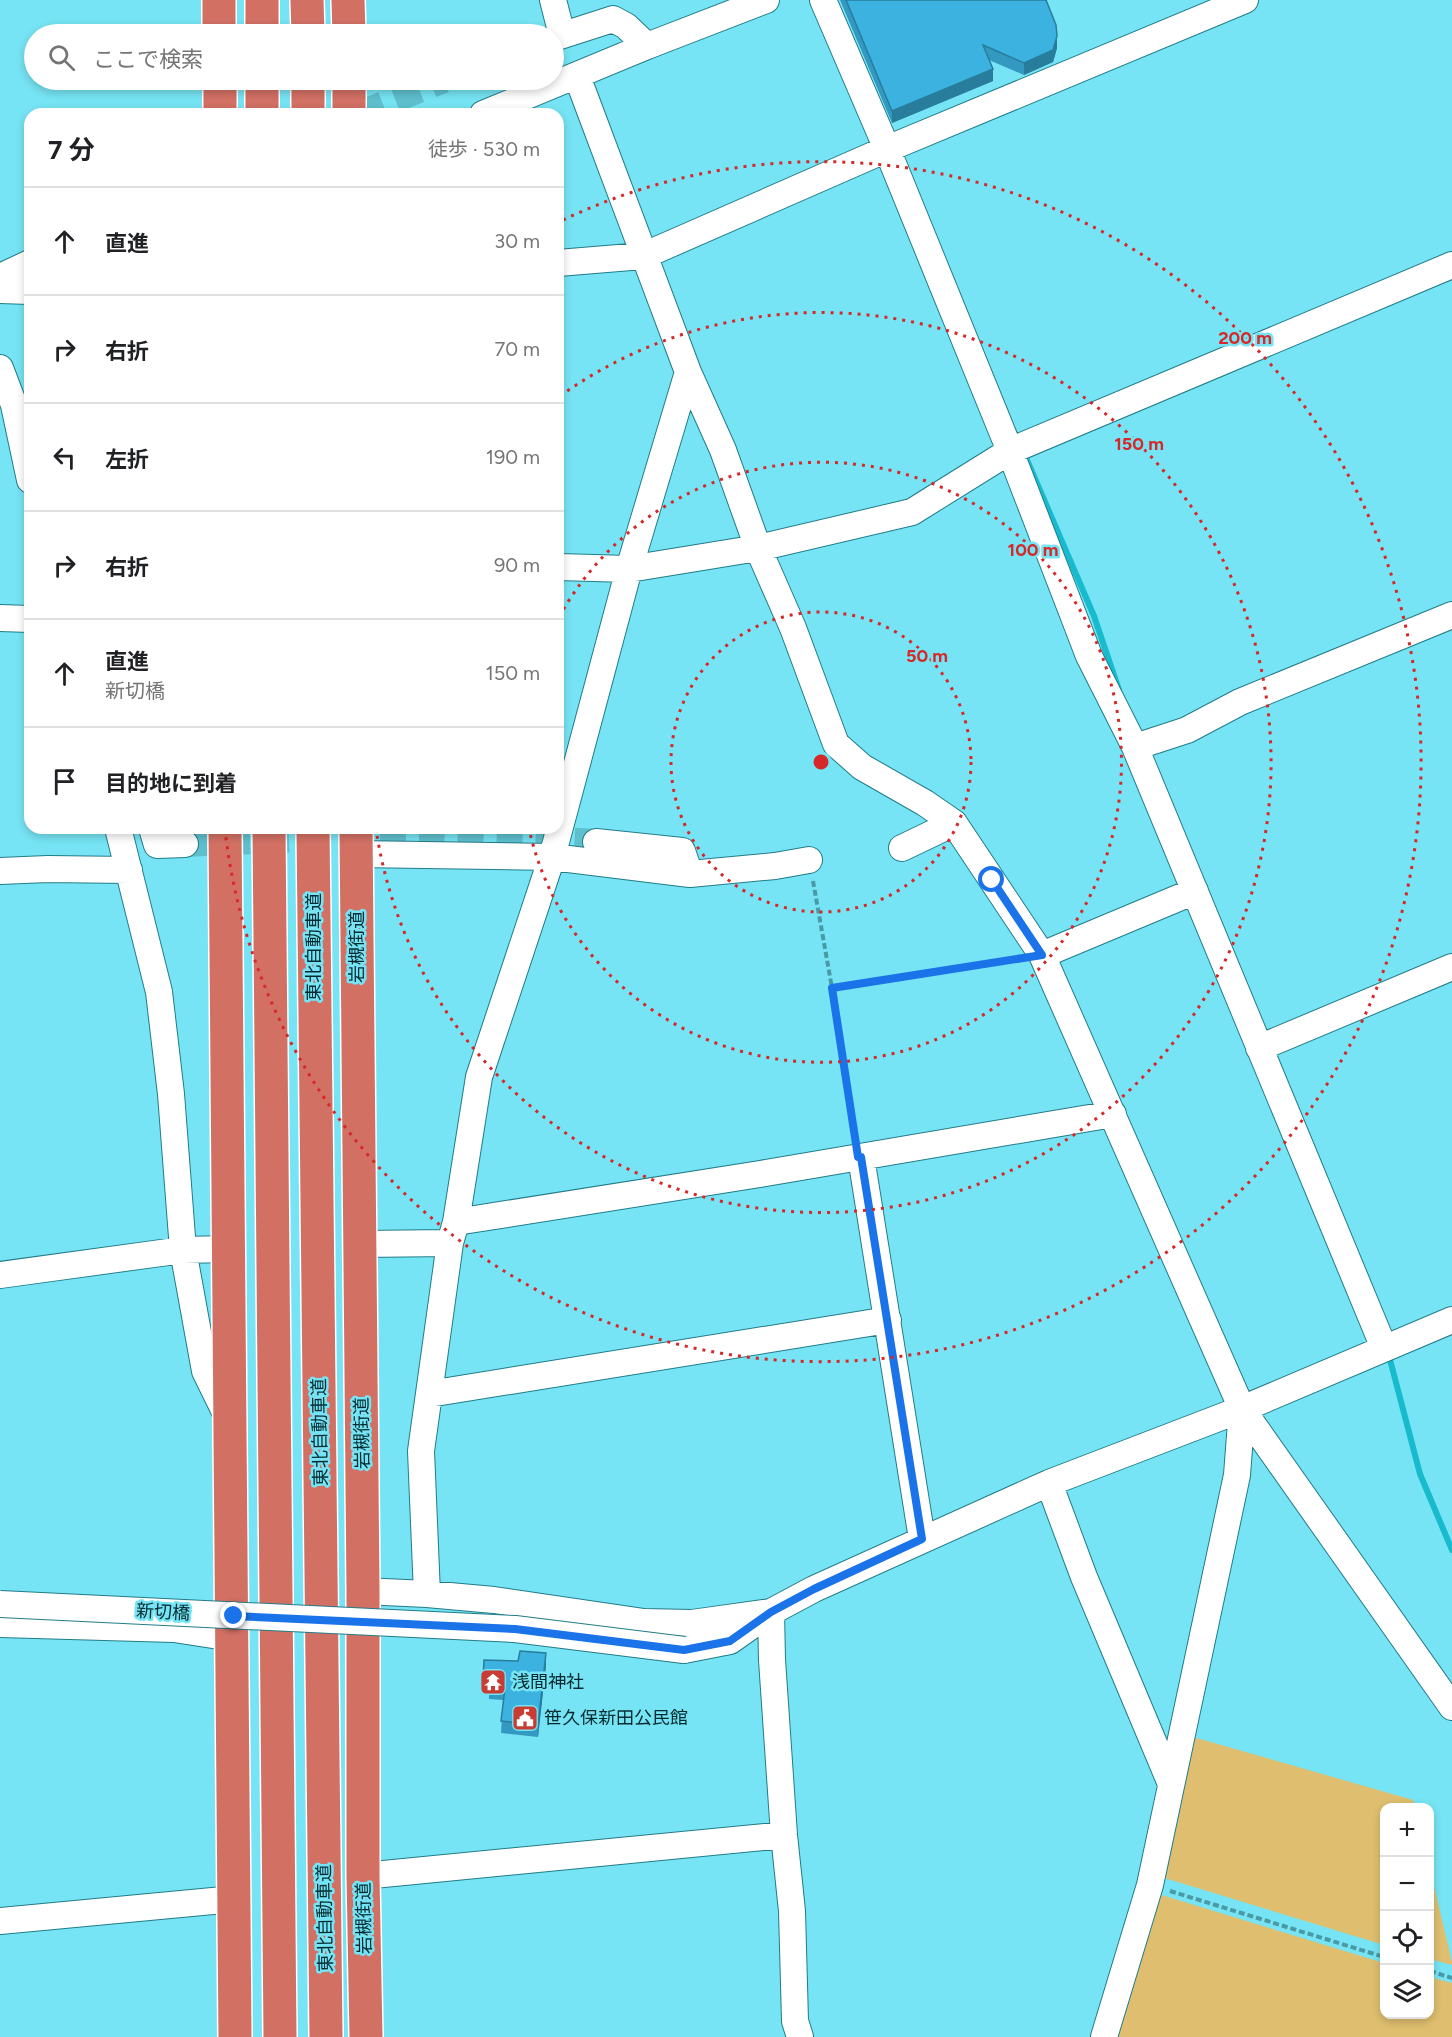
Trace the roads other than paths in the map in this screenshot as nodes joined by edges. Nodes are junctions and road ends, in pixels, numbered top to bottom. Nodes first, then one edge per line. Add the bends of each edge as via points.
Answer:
1 (219, 0) edge
2 (262, 0) edge
3 (307, 0) edge
4 (348, 0) edge
5 (553, 0) edge
6 (766, 0) edge
7 (823, 0) edge
8 (1245, 0) edge
9 (219, 24) edge
10 (262, 24) edge
11 (308, 24) edge
12 (349, 24) edge
13 (556, 24) edge
14 (564, 34) edge
15 (647, 46) junction
16 (577, 76) junction
17 (564, 81) edge
18 (220, 90) edge
19 (262, 90) edge
20 (308, 90) edge
21 (349, 90) edge
22 (542, 90) edge
23 (220, 108) edge
24 (262, 108) edge
25 (308, 108) edge
26 (349, 108) edge
27 (498, 108) edge
28 (888, 149) junction
29 (643, 256) junction
30 (564, 263) edge
31 (1452, 265) edge
32 (24, 267) edge
33 (0, 277) edge
34 (0, 290) edge
35 (24, 291) edge
36 (0, 368) edge
37 (688, 372) junction
38 (1010, 451) junction
39 (24, 452) edge
40 (759, 548) junction
41 (564, 567) edge
42 (629, 569) junction
43 (1452, 615) edge
44 (0, 618) edge
45 (24, 619) edge
46 (1135, 747) junction
47 (564, 812) edge
48 (954, 823) junction
49 (120, 834) edge
50 (154, 834) edge
51 (225, 834) edge
52 (268, 834) edge
53 (313, 834) edge
54 (558, 834) edge
55 (356, 841) edge
56 (596, 843) tunnel mouth
57 (185, 844) tunnel mouth
58 (902, 848) dead end
59 (552, 857) junction
60 (809, 860) road end
61 (129, 870) junction
62 (0, 871) edge
63 (690, 874) junction
64 (1195, 891) junction
65 (1042, 955) junction
66 (1452, 967) edge
67 (1259, 1048) junction
68 (1113, 1114) junction
69 (860, 1157) junction
70 (453, 1232) junction
71 (360, 1244) junction
72 (183, 1250) junction
73 (227, 1250) junction
74 (0, 1275) edge
75 (888, 1320) junction
76 (1452, 1320) edge
77 (1384, 1348) junction
78 (429, 1394) junction
79 (1242, 1409) junction
80 (230, 1424) junction
81 (1049, 1483) junction
82 (922, 1539) junction
83 (363, 1591) junction
84 (428, 1594) junction
85 (0, 1604) edge
86 (771, 1612) junction
87 (0, 1624) edge
88 (232, 1638) junction
89 (1452, 1707) edge
90 (1171, 1784) junction
91 (784, 1835) junction
92 (363, 1876) junction
93 (234, 1899) junction
94 (0, 1921) edge
95 (235, 2037) edge
96 (280, 2037) edge
97 (326, 2037) edge
98 (366, 2037) edge
99 (800, 2037) edge
100 (1104, 2037) edge

1 - 9 highway
2 - 10 highway
3 - 11 highway
4 - 12 highway
5 - 13 street
6 - 15 street
7 - 28 street
8 - 28 street
14 - 15 street via 613,19
15 - 16 street
16 - 17 street
16 - 29 street
18 - 23 highway
19 - 24 highway
20 - 25 highway
21 - 26 highway
22 - 27 street
28 - 29 street
28 - 38 street
29 - 30 street
29 - 37 street
31 - 38 street
32 - 33 street
34 - 35 street
36 - 39 street via 14,405
37 - 40 street via 723,450
37 - 42 street
38 - 40 street via 912,512
38 - 46 street via 1089,656
40 - 42 street
40 - 48 street via 836,744 862,767
41 - 42 street
42 - 47 street
43 - 46 street via 1240,702 1187,730
44 - 45 street
46 - 64 street
48 - 58 street
48 - 65 street
49 - 61 street
50 - 57 street via 157,845
51 - 73 highway
52 - 96 highway
53 - 97 highway, 東北自動車道
54 - 59 street
55 - 59 street
55 - 71 highway, 岩槻街道
56 - 63 street via 682,851
59 - 63 street
59 - 70 street via 479,1077
60 - 63 street
61 - 62 street
61 - 72 street via 159,992
64 - 65 street
64 - 67 street
65 - 68 street
66 - 67 street
67 - 77 street
68 - 69 street
68 - 79 street
69 - 70 street
69 - 75 street
70 - 71 street
70 - 78 street
71 - 83 highway, 岩槻街道
72 - 73 street
72 - 74 street
72 - 80 street via 205,1371
73 - 80 highway
75 - 78 street
75 - 82 street
76 - 77 street
77 - 79 street
78 - 84 street via 421,1451
79 - 81 street
79 - 89 street
79 - 90 street via 1237,1474
80 - 88 highway
81 - 82 street
81 - 90 street
82 - 86 street
83 - 84 street
83 - 92 highway, 岩槻街道
84 - 86 street via 644,1622 692,1623
85 - 86 street, 新切橋, bridge via 515,1629 684,1650 730,1641
86 - 91 street
87 - 88 street via 174,1629
88 - 93 highway
90 - 100 street via 1150,1885
91 - 92 street
91 - 99 street via 792,1911 795,2021
92 - 98 highway, 岩槻街道
93 - 94 street
93 - 95 highway

